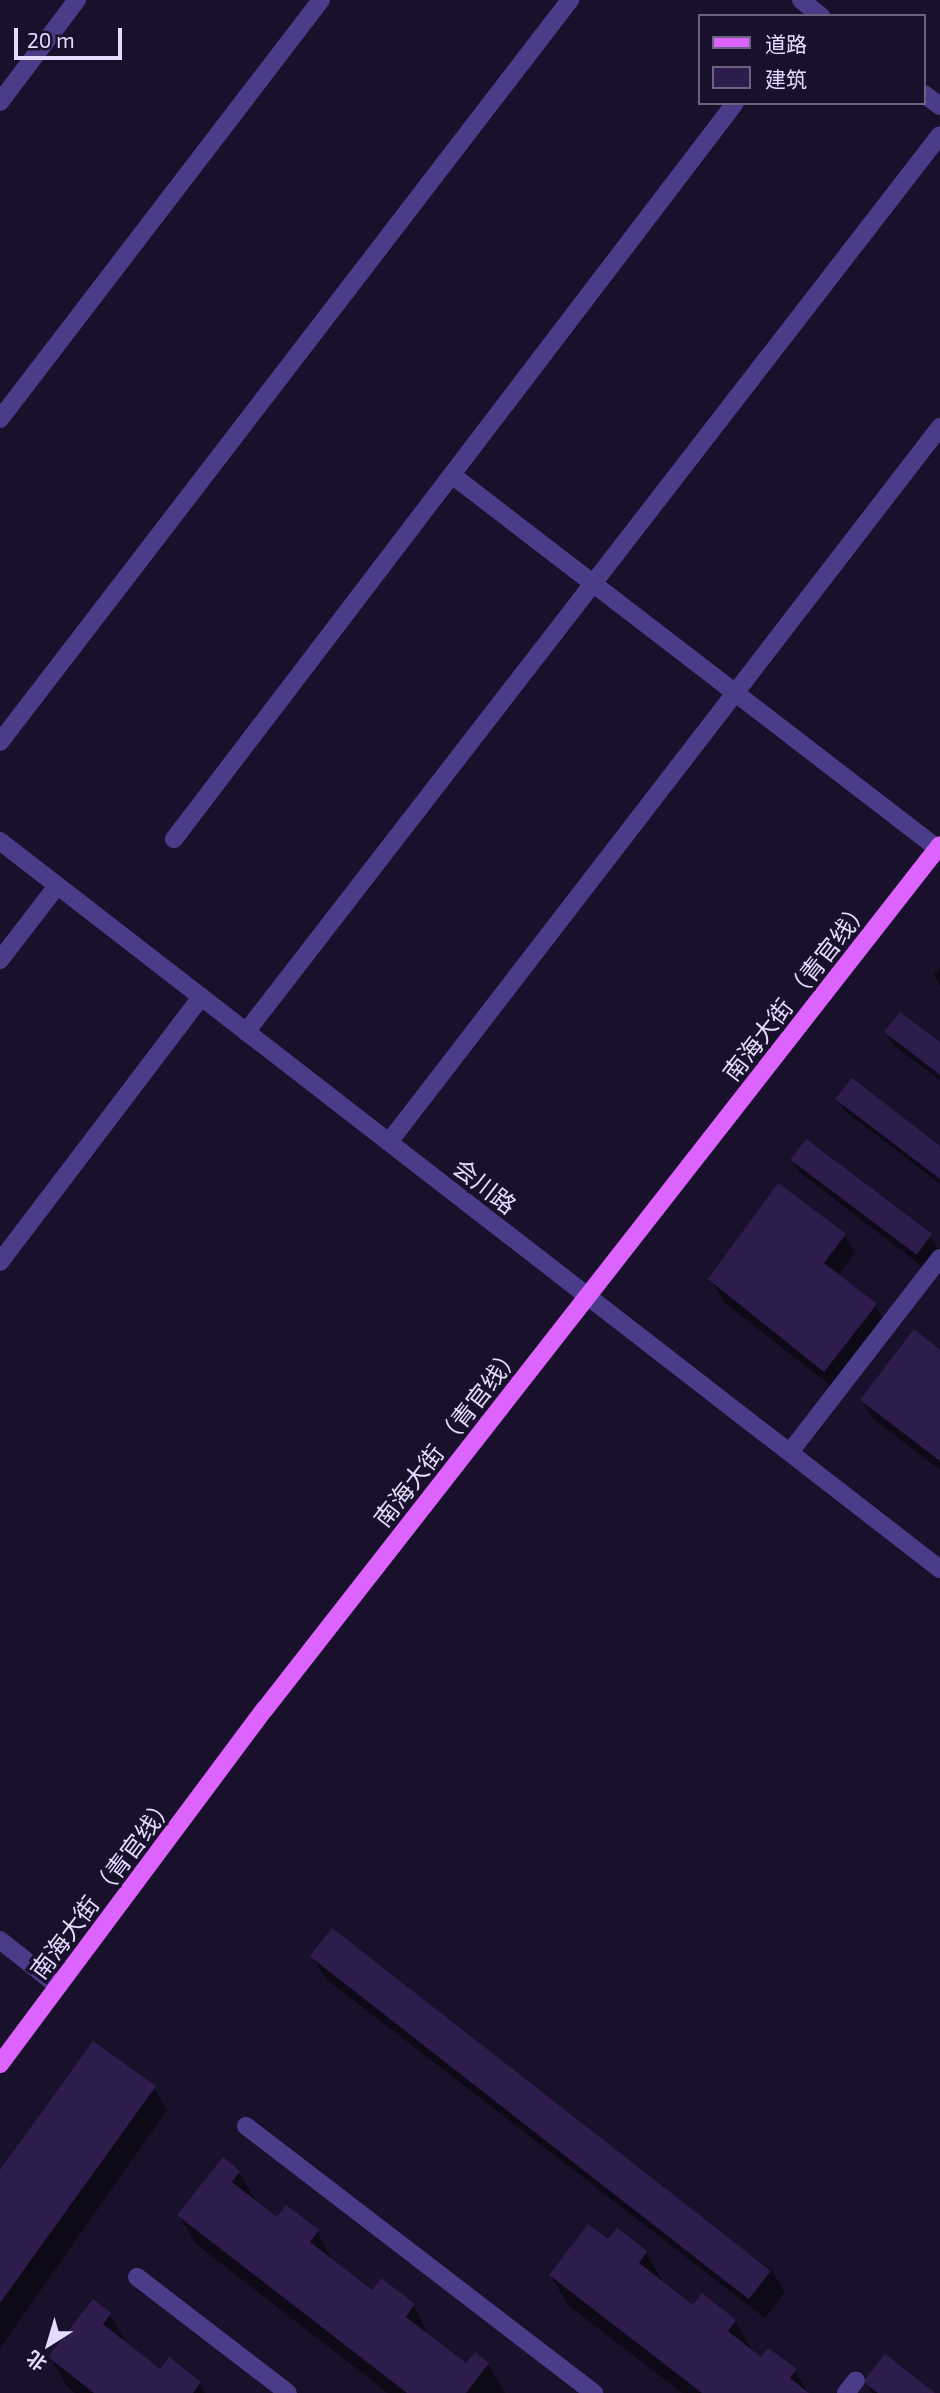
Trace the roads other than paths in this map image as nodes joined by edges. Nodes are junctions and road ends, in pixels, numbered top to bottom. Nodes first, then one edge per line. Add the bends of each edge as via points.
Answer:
1 (77, 0) edge
2 (321, 0) edge
3 (570, 0) edge
4 (0, 102) edge
5 (733, 105) edge
6 (940, 135) edge
7 (0, 419) edge
8 (940, 427) edge
9 (452, 475) junction
10 (593, 583) junction
11 (735, 693) junction
12 (0, 742) edge
13 (174, 839) dead end
14 (0, 841) edge
15 (939, 846) edge
16 (57, 886) junction
17 (0, 960) edge
18 (201, 998) junction
19 (246, 1032) junction
20 (389, 1142) junction
21 (940, 1258) edge
22 (0, 1262) edge
23 (587, 1296) junction
24 (790, 1452) junction
25 (940, 1569) edge
26 (0, 1940) edge
27 (58, 1986) junction
28 (0, 2064) edge
29 (246, 2126) dead end
30 (136, 2277) dead end
31 (288, 2393) edge
32 (594, 2393) edge

1 - 4 street
2 - 7 street
3 - 12 street
5 - 9 street
6 - 10 street
8 - 11 street
9 - 10 street
9 - 13 street
10 - 11 street
10 - 19 street
11 - 15 street
11 - 20 street
14 - 16 street, 会川路
15 - 23 main road, 南海大街 （青官线）
16 - 17 street
16 - 18 street, 会川路
18 - 19 street, 会川路
18 - 22 street
19 - 20 street, 会川路
20 - 23 street, 会川路
21 - 24 street
23 - 24 street, 会川路
23 - 27 main road, 南海大街 （青官线） via 265,1709
24 - 25 street, 会川路
26 - 27 street
27 - 28 main road, 南海大街 （青官线）
29 - 32 street
30 - 31 street

